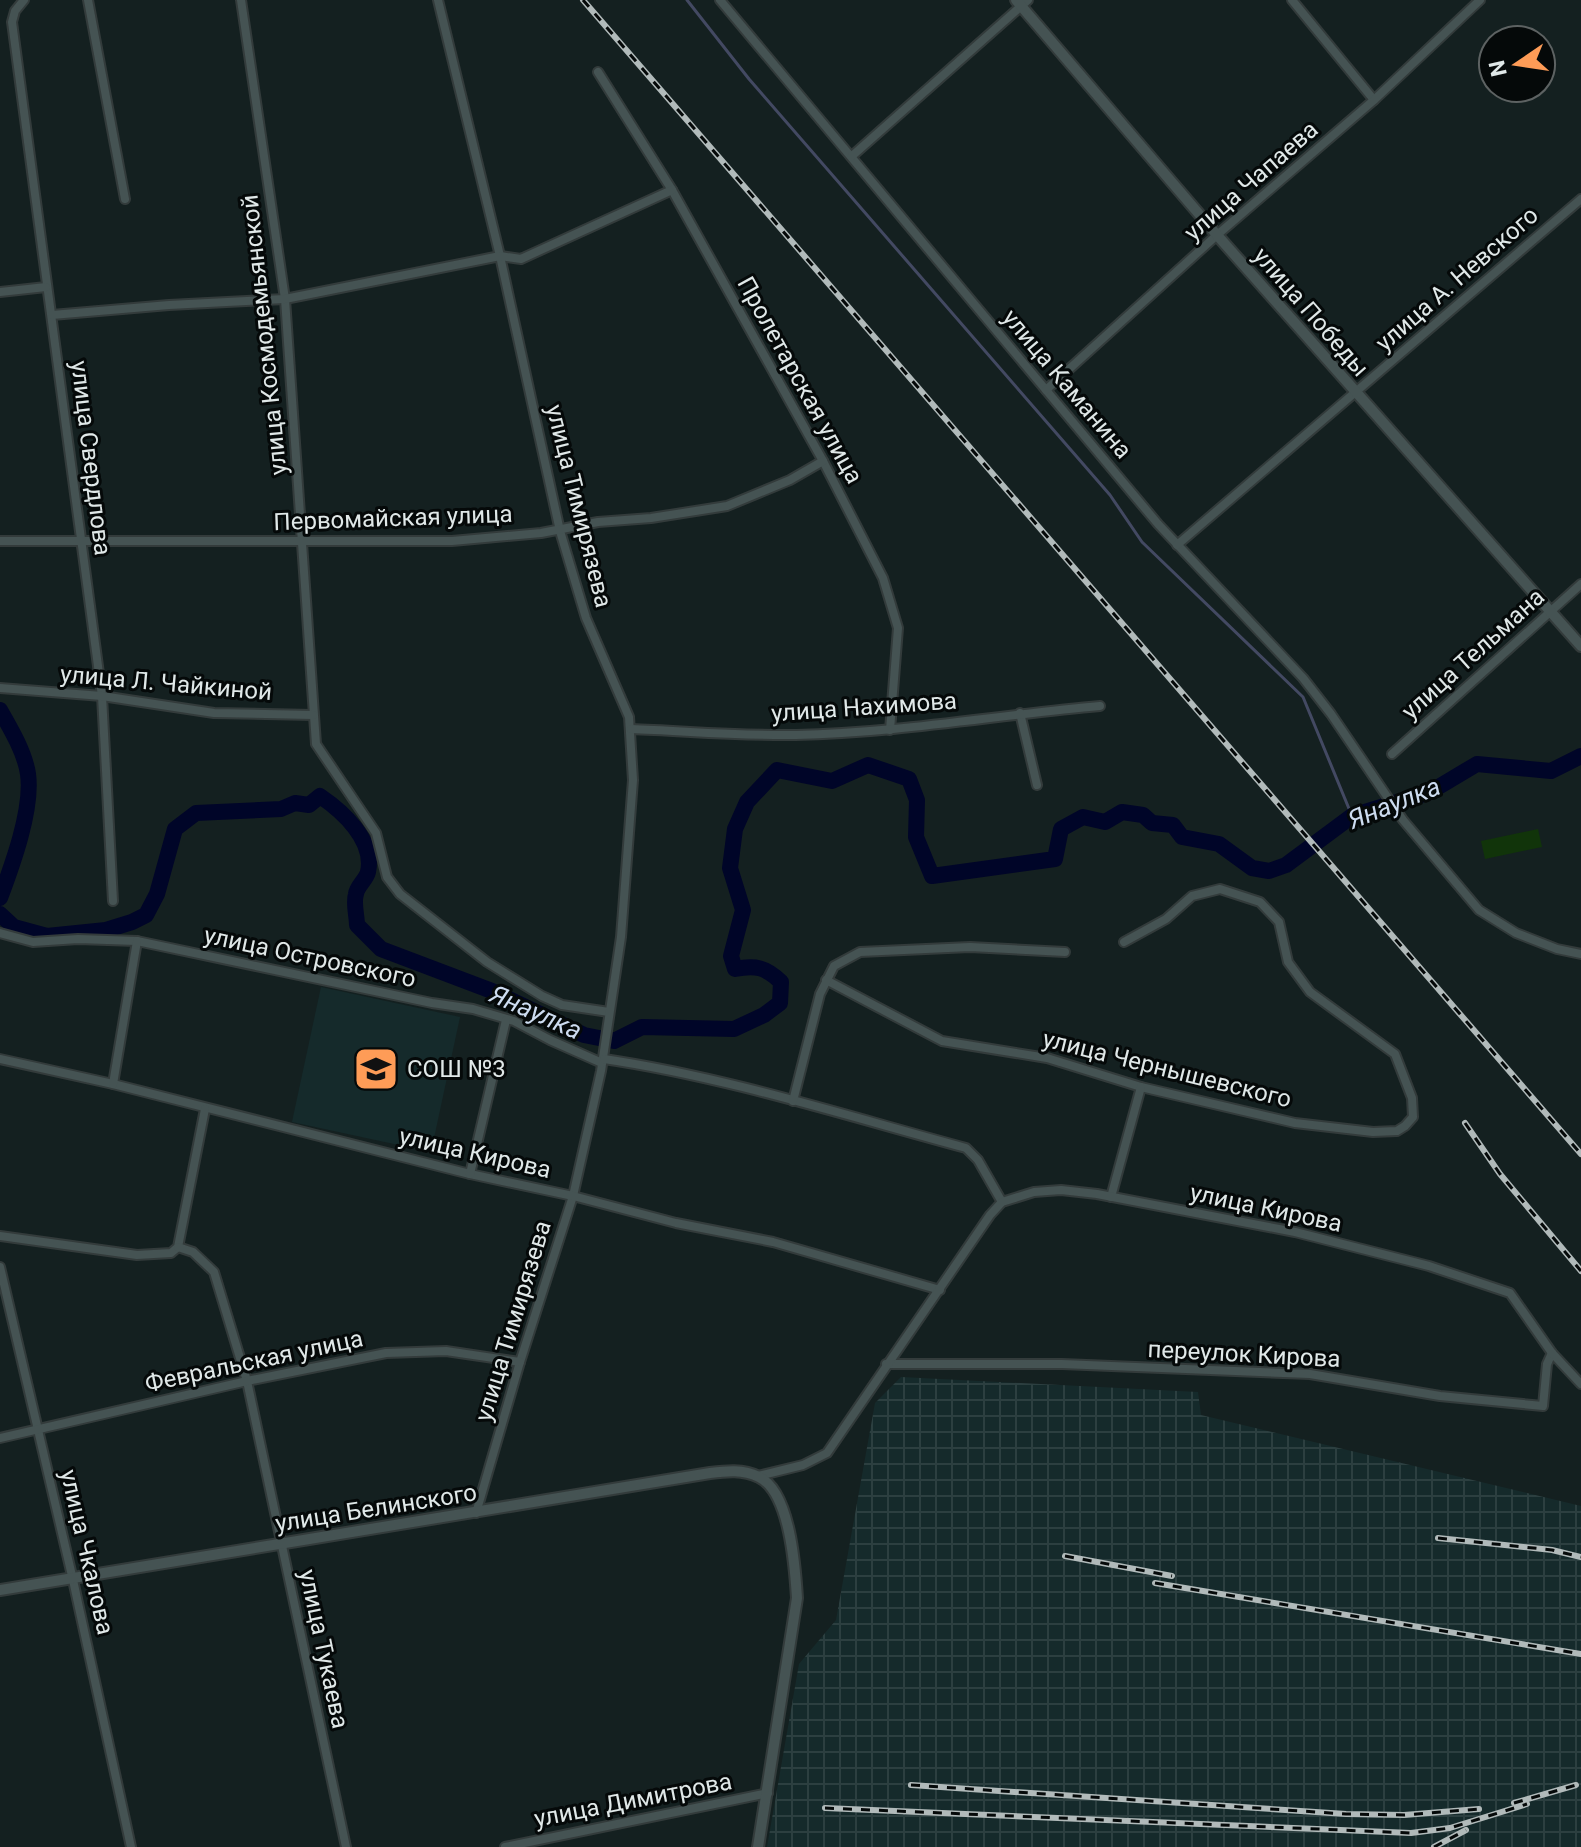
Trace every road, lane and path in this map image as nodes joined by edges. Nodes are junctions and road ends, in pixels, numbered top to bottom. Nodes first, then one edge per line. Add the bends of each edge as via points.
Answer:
1 (24, 0) edge
2 (88, 0) edge
3 (241, 0) edge
4 (438, 0) edge
5 (720, 0) edge
6 (1292, 0) edge
7 (1480, 0) edge
8 (1022, 2) edge
9 (598, 72) dead end
10 (1374, 100) junction
11 (852, 156) junction
12 (672, 190) junction
13 (125, 199) dead end
14 (1579, 204) edge
15 (1217, 235) junction
16 (500, 256) junction
17 (46, 287) junction
18 (0, 292) edge
19 (285, 299) junction
20 (52, 315) junction
21 (1046, 390) junction
22 (1356, 393) junction
23 (823, 461) junction
24 (560, 531) junction
25 (0, 541) edge
26 (81, 541) junction
27 (304, 542) junction
28 (1177, 545) junction
29 (1581, 584) edge
30 (1551, 611) junction
31 (1581, 646) edge
32 (0, 688) edge
33 (102, 696) junction
34 (1100, 706) dead end
35 (1020, 713) junction
36 (313, 715) junction
37 (631, 729) junction
38 (890, 730) junction
39 (1392, 754) dead end
40 (1037, 785) dead end
41 (113, 901) dead end
42 (0, 933) edge
43 (137, 941) junction
44 (1124, 942) dead end
45 (1065, 952) dead end
46 (1581, 954) edge
47 (826, 980) junction
48 (609, 1012) junction
49 (506, 1020) junction
50 (0, 1059) edge
51 (603, 1061) junction
52 (113, 1084) junction
53 (1141, 1087) junction
54 (793, 1101) junction
55 (205, 1109) junction
56 (470, 1174) junction
57 (573, 1196) junction
58 (1111, 1197) junction
59 (1002, 1202) junction
60 (0, 1236) edge
61 (178, 1247) junction
62 (0, 1267) edge
63 (940, 1290) junction
64 (1552, 1353) junction
65 (520, 1362) junction
66 (886, 1364) junction
67 (247, 1381) junction
68 (1581, 1384) edge
69 (38, 1429) junction
70 (0, 1438) edge
71 (758, 1476) junction
72 (476, 1513) junction
73 (281, 1543) junction
74 (73, 1580) junction
75 (0, 1590) edge
76 (768, 1793) junction
77 (131, 1847) edge
78 (346, 1847) edge
79 (505, 1847) edge
80 (758, 1847) edge

1 - 17 street, улица Свердлова via 12,22
2 - 13 street
3 - 19 street, улица Космодемьянской
4 - 16 street, улица Тимирязева
5 - 11 street, улица Каманина
6 - 10 street
7 - 10 street, улица Чапаева
8 - 11 street
8 - 15 street, улица Победы
9 - 12 street, Пролетарская улица
10 - 15 street, улица Чапаева
11 - 21 street, улица Каманина
12 - 16 street via 521,259
12 - 23 street, Пролетарская улица
14 - 22 street, улица А. Невского
15 - 21 street, улица Чапаева
15 - 22 street, улица Победы
16 - 19 street
16 - 24 street, улица Тимирязева
17 - 18 street
17 - 20 street, улица Свердлова
19 - 20 street
19 - 27 street, улица Космодемьянской
20 - 26 street, улица Свердлова
21 - 28 street, улица Каманина
22 - 28 street, улица А. Невского
22 - 30 street, улица Победы
23 - 24 street, Первомайская улица via 727,506
23 - 38 street, Пролетарская улица via 883,578 898,628
24 - 27 street, Первомайская улица via 452,541
24 - 37 street, улица Тимирязева via 586,618
25 - 26 street, Первомайская улица
26 - 27 street, Первомайская улица
26 - 33 street, улица Свердлова
27 - 36 street, улица Космодемьянской
28 - 46 street, улица Каманина via 1303,678 1403,820 1471,901 1516,933
29 - 30 street, улица Тельмана
30 - 31 street, улица Победы
30 - 39 street, улица Тельмана
32 - 33 street, улица Л. Чайкиной
33 - 36 street, улица Л. Чайкиной via 214,713
33 - 41 street, улица Свердлова
34 - 35 street, улица Нахимова
35 - 38 street, улица Нахимова
35 - 40 street
36 - 48 street via 316,744 376,833 387,877 400,894 487,962 542,996 562,1005
37 - 38 street, улица Нахимова via 795,735
37 - 48 street, улица Тимирязева via 633,780
42 - 43 street, улица Островского via 33,942
43 - 49 street, улица Островского
43 - 52 street
44 - 53 street, улица Чернышевского via 1166,919 1192,896 1220,889 1260,902 1279,922 1288,962 1310,992 1395,1054 1412,1098 1413,1117 1397,1131 1373,1132 1295,1123
45 - 47 street via 970,947 860,952 834,966
47 - 53 street, улица Чернышевского via 942,1041 1047,1058
47 - 54 street
48 - 51 street, улица Тимирязева
49 - 51 street, улица Островского
49 - 56 street
50 - 52 street, улица Кирова
51 - 54 street, улица Островского via 640,1064
51 - 57 street, улица Тимирязева
52 - 55 street, улица Кирова
53 - 58 street
54 - 59 street, улица Островского via 966,1148
55 - 56 street, улица Кирова
55 - 61 street
56 - 57 street, улица Кирова
57 - 63 street, улица Кирова via 773,1242
57 - 65 street, улица Тимирязева
58 - 59 street, улица Кирова via 1061,1190
58 - 64 street, улица Кирова via 1295,1232 1479,1282 1510,1293
59 - 63 street
60 - 61 street via 156,1256
61 - 67 street, улица Тукаева via 193,1252 214,1272
62 - 69 street, улица Чкалова
63 - 66 street
64 - 66 street, переулок Кирова via 1543,1406 1440,1396 1310,1374 1062,1364
64 - 68 street, улица Кирова
65 - 67 street, Февральская улица via 446,1351 386,1353
65 - 72 street, улица Тимирязева
66 - 71 street via 827,1453
67 - 69 street, Февральская улица
67 - 73 street, улица Тукаева
69 - 70 street, Февральская улица
69 - 74 street, улица Чкалова
71 - 72 street, улица Белинского via 735,1470 710,1473
71 - 76 street via 778,1496 794,1558 797,1598
72 - 73 street, улица Белинского
73 - 74 street, улица Белинского
73 - 78 street, улица Тукаева
74 - 75 street, улица Белинского
74 - 77 street, улица Чкалова
76 - 79 street, улица Димитрова
76 - 80 street

